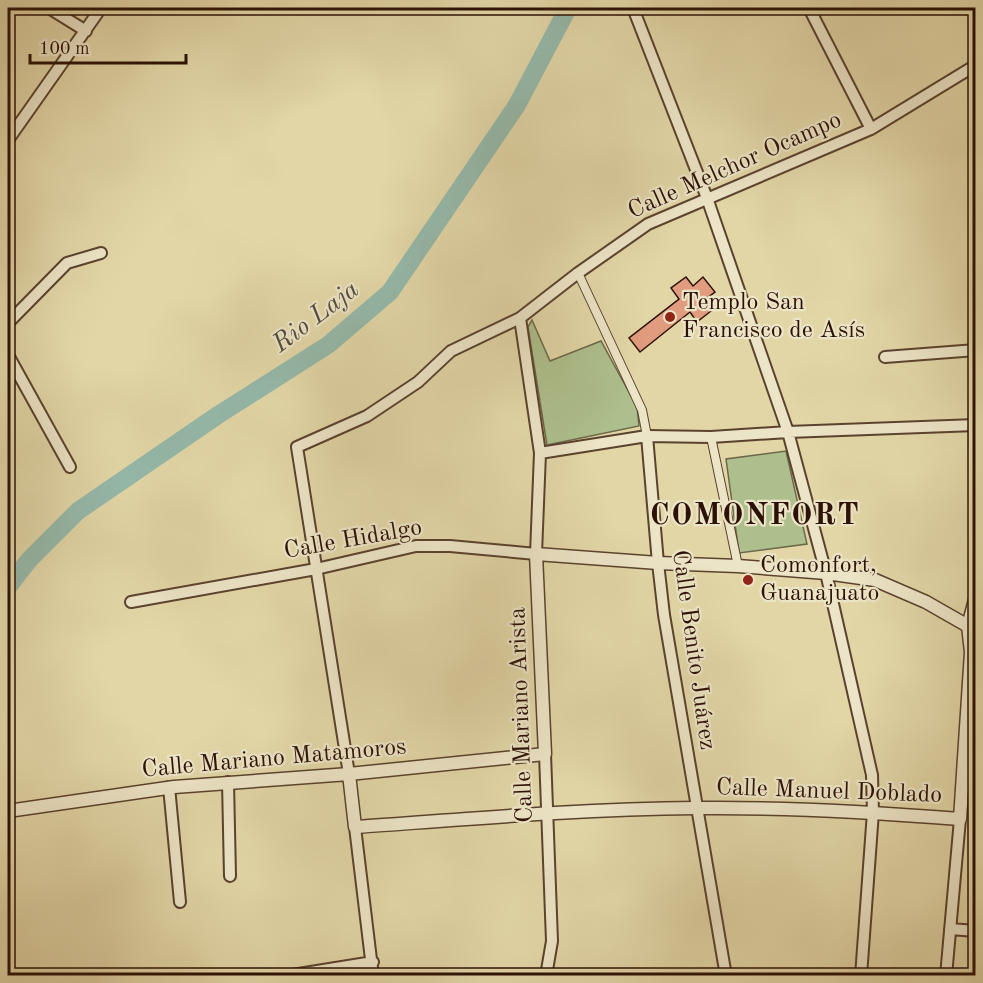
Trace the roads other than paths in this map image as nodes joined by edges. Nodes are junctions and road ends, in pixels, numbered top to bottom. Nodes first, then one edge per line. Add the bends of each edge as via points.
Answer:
1 (49, 8) edge
2 (101, 8) edge
3 (633, 8) edge
4 (808, 8) edge
5 (86, 31) junction
6 (975, 65) edge
7 (871, 129) junction
8 (8, 140) edge
9 (707, 198) junction
10 (101, 253) dead end
11 (578, 273) junction
12 (520, 318) junction
13 (8, 323) edge
14 (975, 350) edge
15 (8, 355) edge
16 (885, 357) dead end
17 (975, 425) edge
18 (788, 432) junction
19 (647, 436) junction
20 (711, 436) junction
21 (540, 453) junction
22 (70, 466) dead end
23 (536, 554) junction
24 (658, 563) junction
25 (738, 566) junction
26 (316, 569) junction
27 (826, 573) junction
28 (975, 596) edge
29 (131, 602) dead end
30 (972, 631) edge
31 (545, 754) junction
32 (349, 774) junction
33 (228, 782) junction
34 (169, 787) junction
35 (696, 808) junction
36 (8, 811) edge
37 (873, 812) junction
38 (547, 814) junction
39 (960, 819) junction
40 (355, 827) junction
41 (230, 876) dead end
42 (180, 902) dead end
43 (950, 929) junction
44 (975, 931) edge
45 (373, 962) junction
46 (286, 975) edge
47 (373, 975) edge
48 (546, 975) edge
49 (726, 975) edge
50 (861, 975) edge
51 (946, 975) edge

1 - 5 street
2 - 5 street
3 - 9 street
4 - 7 street
5 - 8 street
6 - 7 street, Calle Melchor Ocampo
7 - 9 street, Calle Melchor Ocampo
9 - 11 street, Calle Melchor Ocampo via 648,224
9 - 18 street
10 - 13 street via 68,263
11 - 12 street, Calle Melchor Ocampo
11 - 19 street via 642,410
12 - 21 street, Calle Mariano Arista
12 - 26 street, Calle Melchor Ocampo via 451,351 418,382 367,416 297,447
14 - 16 street
15 - 22 street
17 - 18 street
18 - 20 street
18 - 27 street
19 - 20 street
19 - 21 street
19 - 24 street, Calle Benito Juárez
20 - 25 street
21 - 23 street, Calle Mariano Arista
23 - 24 street, Calle Hidalgo
23 - 26 street, Calle Hidalgo via 416,546
23 - 31 street, Calle Mariano Arista
24 - 25 street, Calle Hidalgo
24 - 35 street, Calle Benito Juárez
25 - 27 street, Calle Hidalgo
26 - 29 street, Calle Hidalgo
26 - 32 street
27 - 30 street, Calle Hidalgo via 875,580 926,602
27 - 37 street via 872,775
28 - 30 street
30 - 39 street
31 - 32 street, Calle Mariano Matamoros
31 - 38 street, Calle Mariano Arista
32 - 33 street, Calle Mariano Matamoros
32 - 40 street
33 - 34 street, Calle Mariano Matamoros
33 - 41 street
34 - 36 street, Calle Mariano Matamoros
34 - 42 street
35 - 37 street, Calle Manuel Doblado
35 - 38 street, Calle Manuel Doblado
35 - 49 street, Calle Benito Juárez
37 - 39 street, Calle Manuel Doblado
37 - 50 street
38 - 40 street, Calle Manuel Doblado
38 - 48 street, Calle Mariano Arista via 552,941
39 - 43 street
40 - 45 street
43 - 44 street
43 - 51 street
45 - 46 street
45 - 47 street

